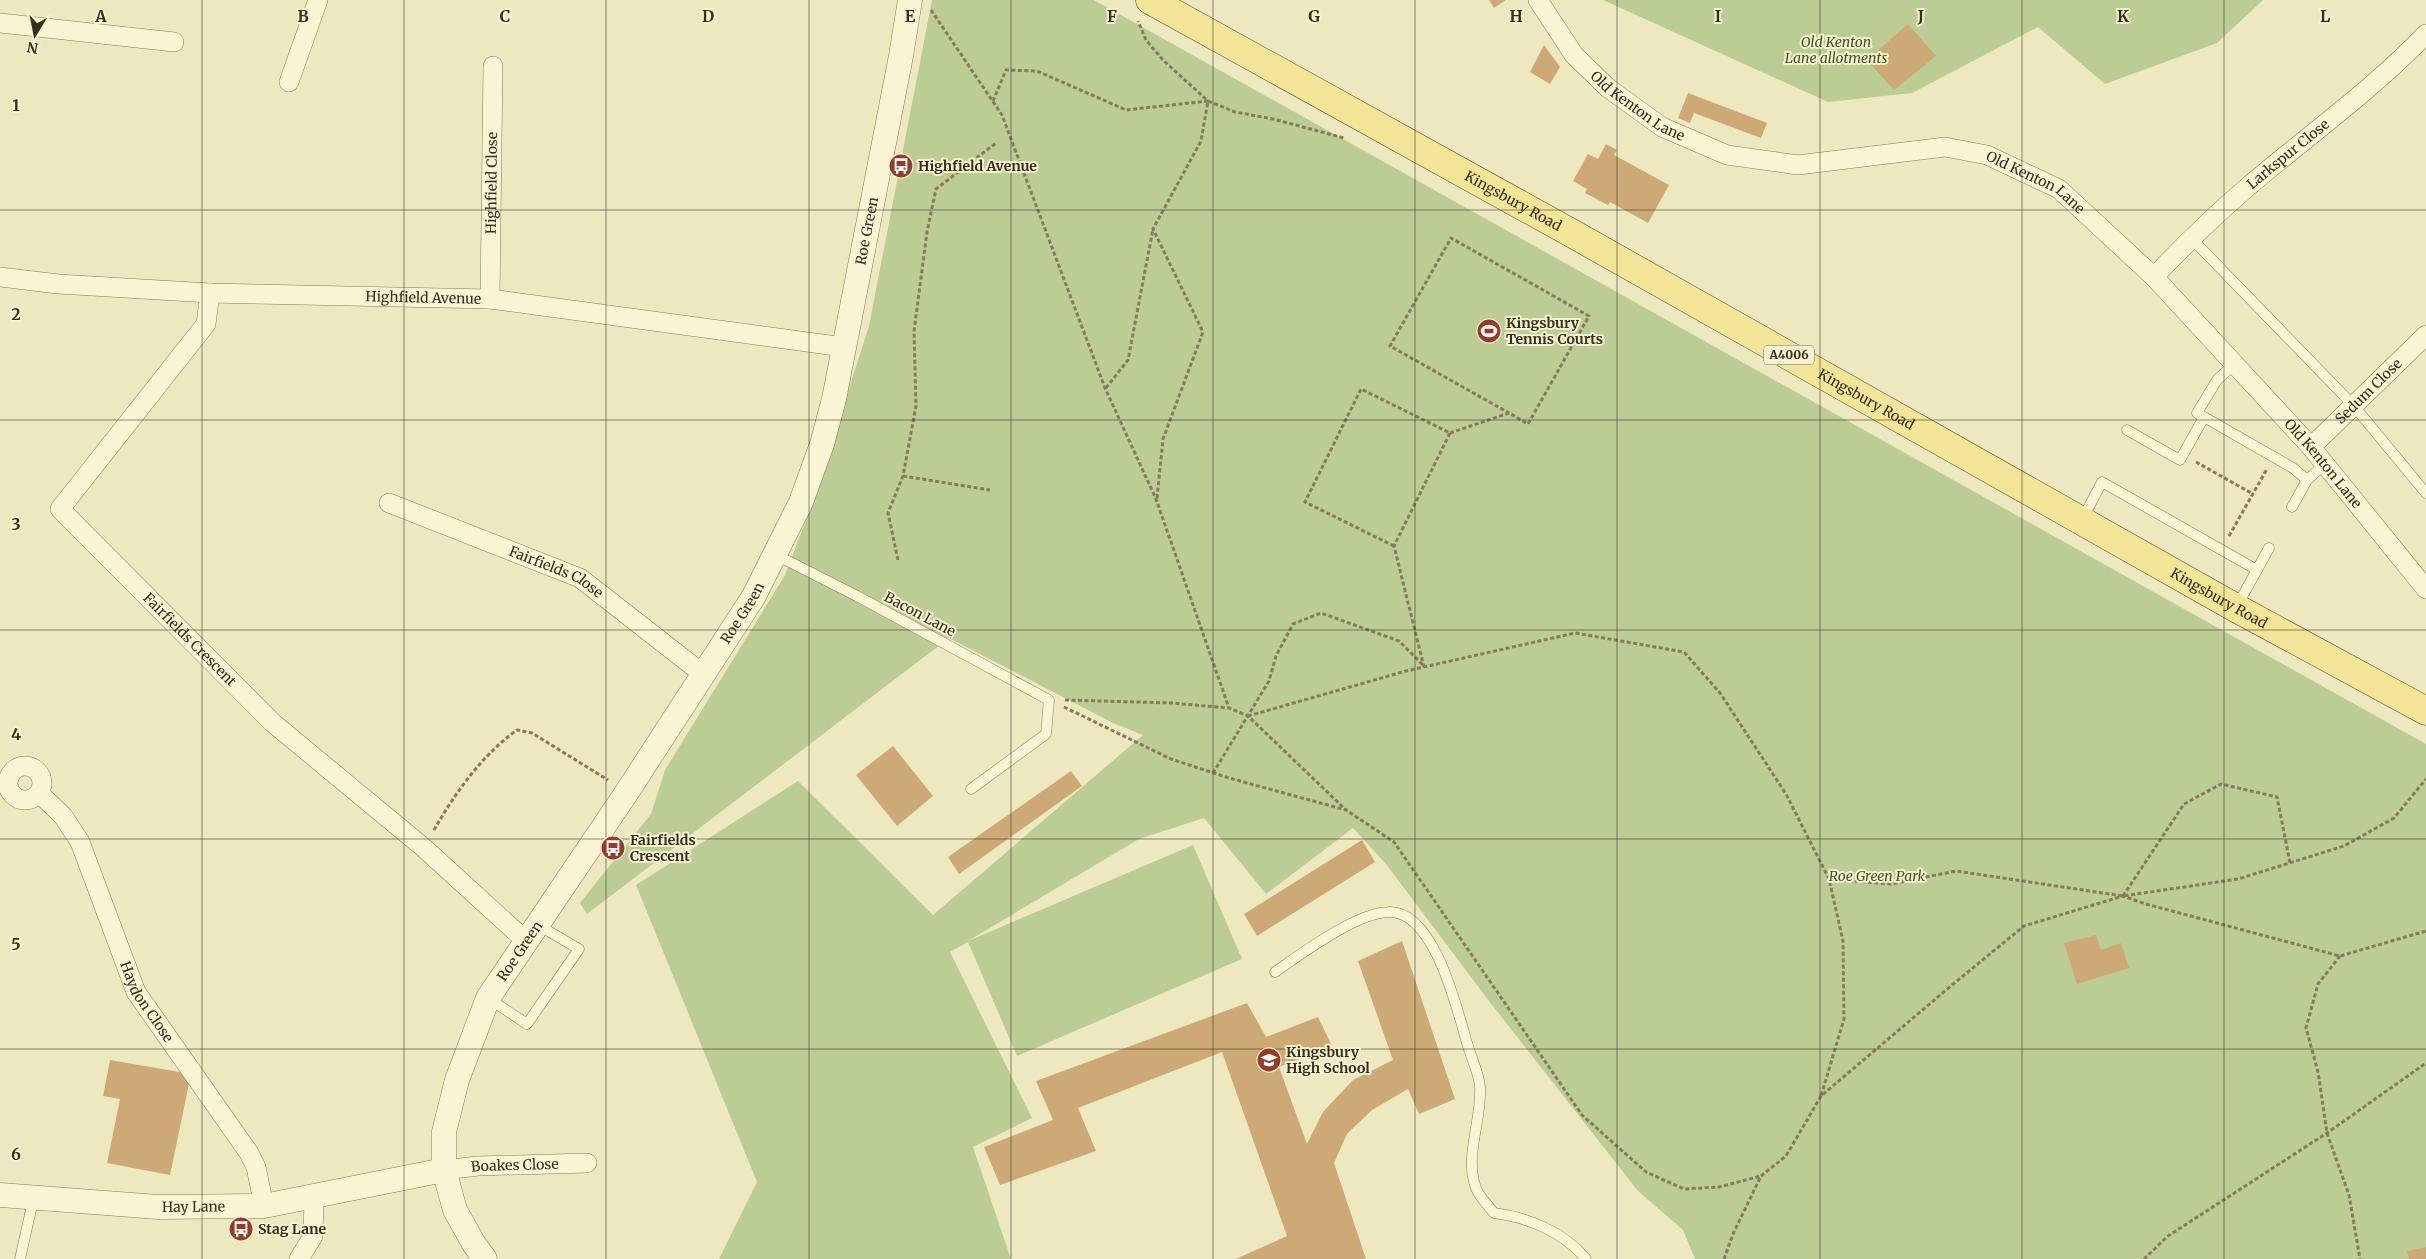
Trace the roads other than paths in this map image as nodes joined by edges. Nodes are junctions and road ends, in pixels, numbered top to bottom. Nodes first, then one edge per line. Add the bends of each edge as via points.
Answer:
1 (318, 0) edge
2 (1538, 0) edge
3 (920, 4) edge
4 (1144, 9) edge
5 (0, 22) edge
6 (2426, 34) edge
7 (174, 42) dead end
8 (493, 66) dead end
9 (289, 82) dead end
10 (2191, 238) junction
11 (0, 277) edge
12 (2154, 277) junction
13 (210, 293) junction
14 (490, 299) junction
15 (2426, 335) edge
16 (844, 347) junction
17 (2234, 364) junction
18 (2353, 404) junction
19 (2204, 417) junction
20 (2127, 430) dead end
21 (2311, 447) junction
22 (2326, 463) junction
23 (2307, 480) junction
24 (2426, 493) edge
25 (389, 503) dead end
26 (2292, 506) dead end
27 (2082, 520) junction
28 (2269, 548) dead end
29 (776, 555) junction
30 (2257, 570) junction
31 (2426, 589) edge
32 (2236, 608) junction
33 (703, 674) junction
34 (2426, 711) edge
35 (970, 789) dead end
36 (39, 793) dead end
37 (532, 933) junction
38 (1275, 972) dead end
39 (488, 998) junction
40 (586, 1163) dead end
41 (444, 1170) junction
42 (0, 1195) edge
43 (34, 1196) junction
44 (314, 1197) junction
45 (264, 1206) junction
46 (20, 1259) edge
47 (299, 1259) edge
48 (485, 1259) edge
49 (1586, 1259) edge

1 - 9 street
2 - 12 street, Old Kenton Lane via 1574,55 1608,88 1670,131 1726,155 1798,165 1945,147 1987,155 2059,189
3 - 16 street, Roe Green via 901,56
4 - 27 main road, Kingsbury Road / A4006 via 1576,235
5 - 7 street
6 - 10 street, Larkspur Close via 2395,66 2248,186
8 - 14 street, Highfield Close
10 - 12 street, Larkspur Close
10 - 18 lane
11 - 13 street, Highfield Avenue via 58,284
12 - 17 street, Old Kenton Lane
13 - 14 street, Highfield Avenue
13 - 37 street, Fairfields Crescent via 206,324 60,509 273,723
14 - 16 street, Highfield Avenue
15 - 18 street, Sedum Close
16 - 29 street, Roe Green via 822,444 801,502
17 - 19 lane via 2217,380 2198,413
17 - 21 street, Old Kenton Lane
18 - 21 street, Sedum Close
18 - 24 lane
19 - 20 lane via 2180,460
19 - 23 lane via 2293,468
21 - 22 street, Old Kenton Lane
22 - 23 lane
22 - 31 street, Old Kenton Lane
23 - 26 lane
25 - 33 street, Fairfields Close via 580,578
27 - 30 lane via 2102,482
27 - 32 main road, Kingsbury Road / A4006
28 - 30 lane
29 - 33 street, Roe Green via 754,596
29 - 35 lane, Bacon Lane via 1049,700 1046,734
30 - 32 lane
32 - 34 main road, Kingsbury Road / A4006
33 - 37 street, Roe Green
36 - 45 street, Haydon Close via 63,816 80,842 131,982 249,1153 256,1167
37 - 39 street, Roe Green
37 - 39 lane via 579,949 527,1024
38 - 49 lane via 1305,951 1371,915 1403,914 1415,924 1426,935 1450,988 1480,1085 1472,1172 1476,1190 1494,1213 1512,1215 1550,1230
39 - 41 street, Roe Green via 457,1080 444,1132
40 - 41 street, Boakes Close
41 - 44 street, Hay Lane
41 - 48 street via 455,1210
42 - 43 street, Hay Lane
43 - 45 street, Hay Lane via 158,1207
43 - 46 lane
44 - 45 street, Hay Lane
44 - 47 street via 313,1236

